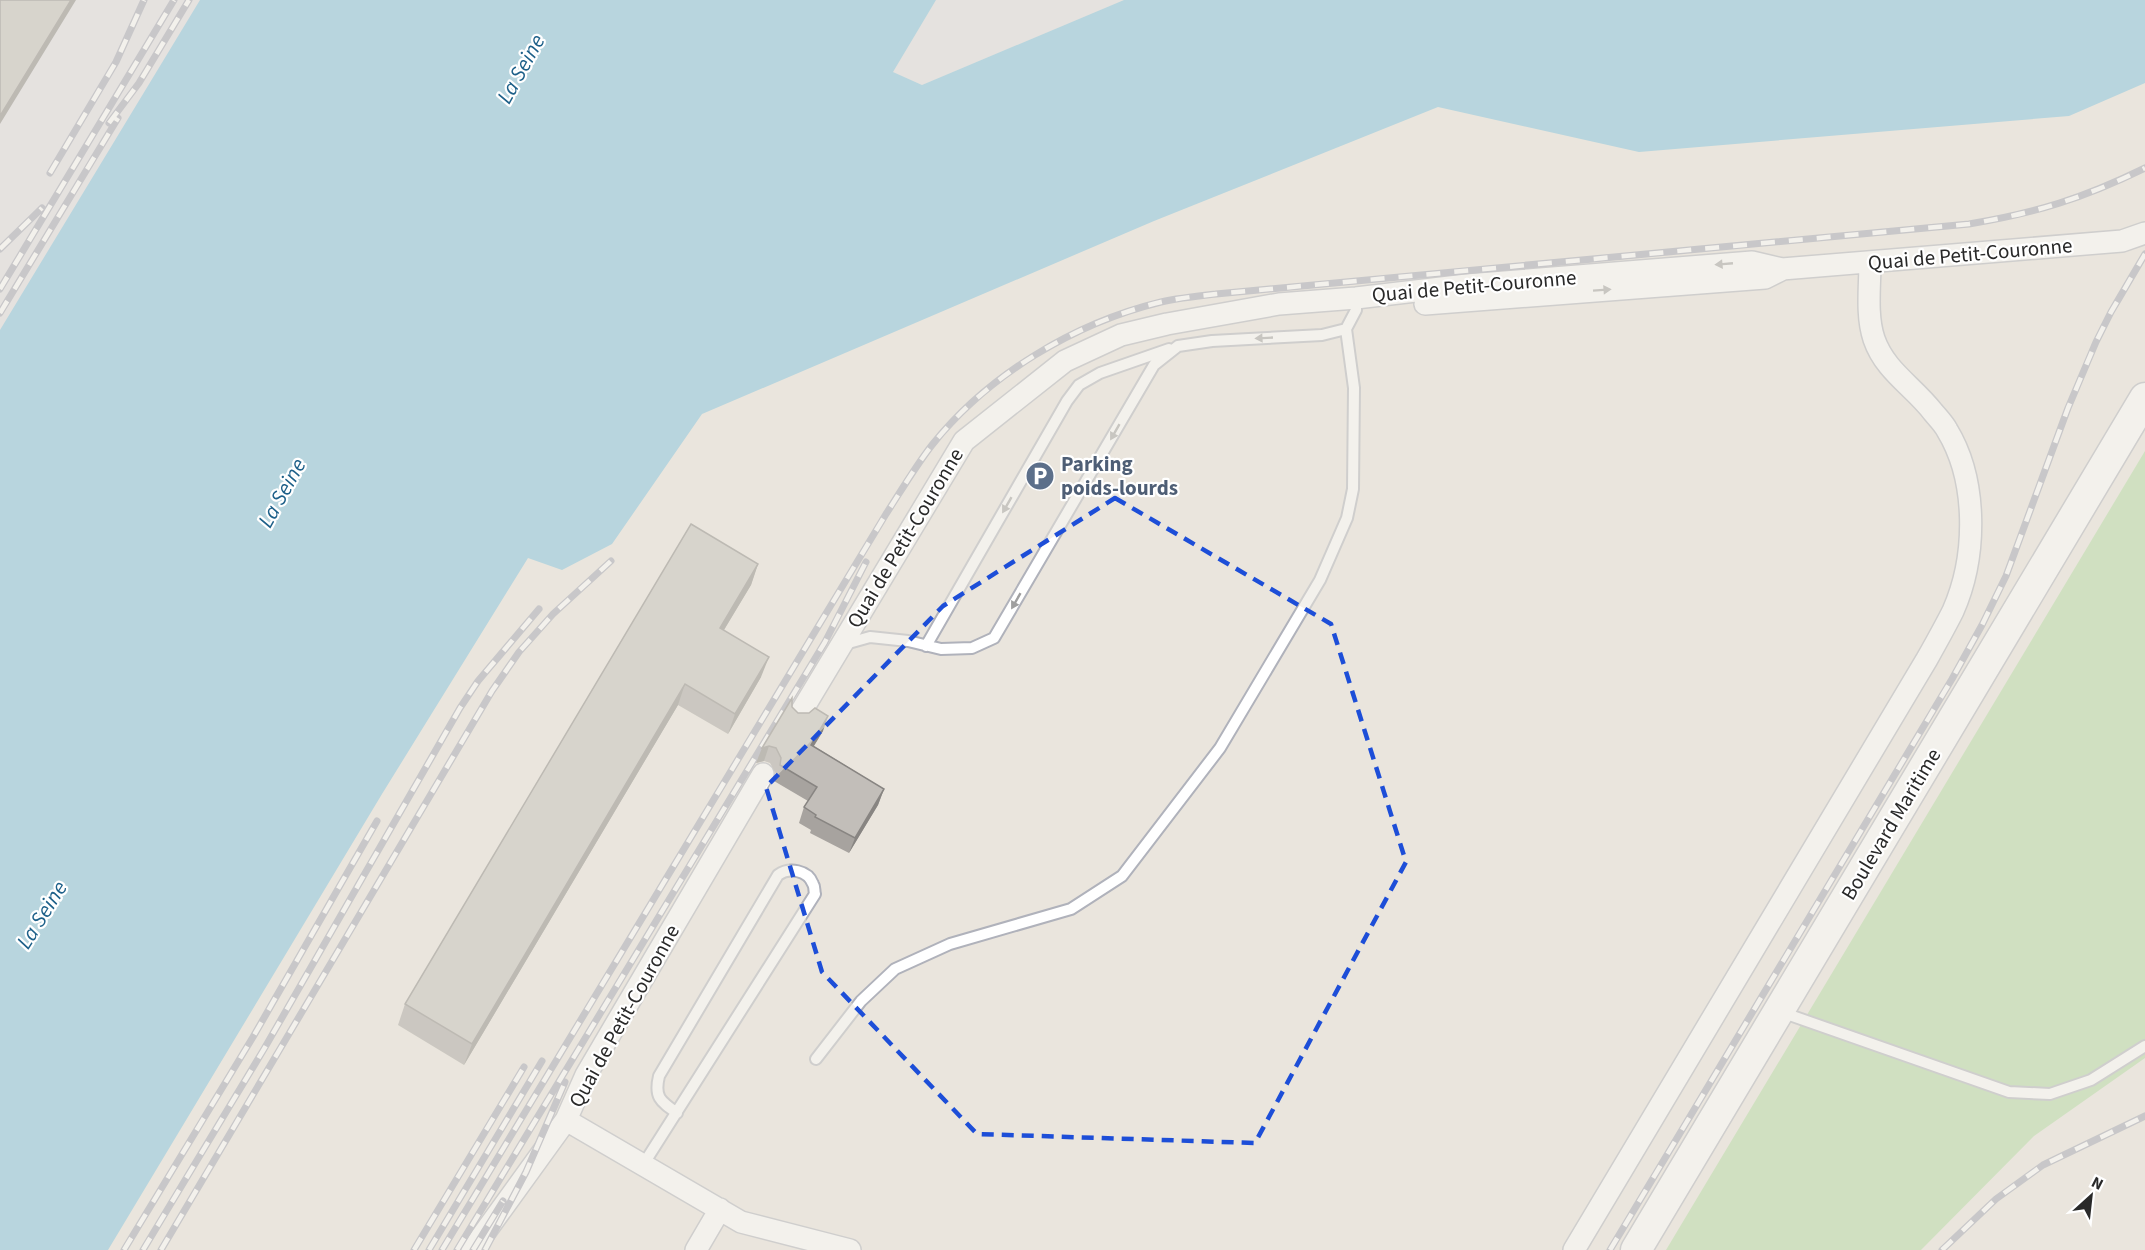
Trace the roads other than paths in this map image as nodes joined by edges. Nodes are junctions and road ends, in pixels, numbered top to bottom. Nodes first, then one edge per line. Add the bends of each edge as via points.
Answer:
1 (2145, 233) edge
2 (2122, 241) junction
3 (2145, 251) edge
4 (1870, 262) junction
5 (1356, 304) junction
6 (1346, 329) junction
7 (1178, 346) junction
8 (2145, 398) edge
9 (840, 646) junction
10 (926, 646) junction
11 (798, 717) edge
12 (763, 774) dead end
13 (1778, 1011) junction
14 (2145, 1046) edge
15 (816, 1059) dead end
16 (677, 1113) junction
17 (566, 1120) junction
18 (643, 1165) junction
19 (720, 1209) junction
20 (472, 1250) edge
21 (696, 1250) edge
22 (850, 1250) edge
23 (1574, 1250) edge
24 (1636, 1250) edge

1 - 2 street, Quai de Petit-Couronne
2 - 3 street, Quai de Petit-Couronne
2 - 4 street, Quai de Petit-Couronne
4 - 5 street, Quai de Petit-Couronne via 1782,269 1752,262 1467,285
4 - 23 street via 1870,316 1882,358 1926,402 1947,429 1959,454 1967,488 1970,532 1962,581 1953,609 1927,659
5 - 6 lane
5 - 9 street, Quai de Petit-Couronne via 1279,303 1167,324 1121,335 1065,361 964,441
6 -> 7 lane via 1322,335
6 - 15 lane via 1354,388 1353,489 1347,518 1320,580 1220,748 1122,876 1071,909 951,944 895,969 861,1001
7 -> 10 lane via 1100,373 1079,385 1066,401
7 -> 10 lane via 1154,365 994,638 972,648
8 - 13 street, Boulevard Maritime
9 - 10 lane via 870,637
9 - 11 street, Quai de Petit-Couronne
12 - 17 street, Quai de Petit-Couronne via 586,1075
13 - 14 lane via 2009,1092 2050,1094 2091,1080
13 - 24 street, Boulevard Maritime
16 - 16 lane via 815,894 813,883 803,873 783,871 778,875 659,1076 659,1098
16 - 18 lane
17 - 18 street
17 - 20 street, Quai de Petit-Couronne
18 - 19 street
19 - 21 street
19 - 22 street via 741,1222

